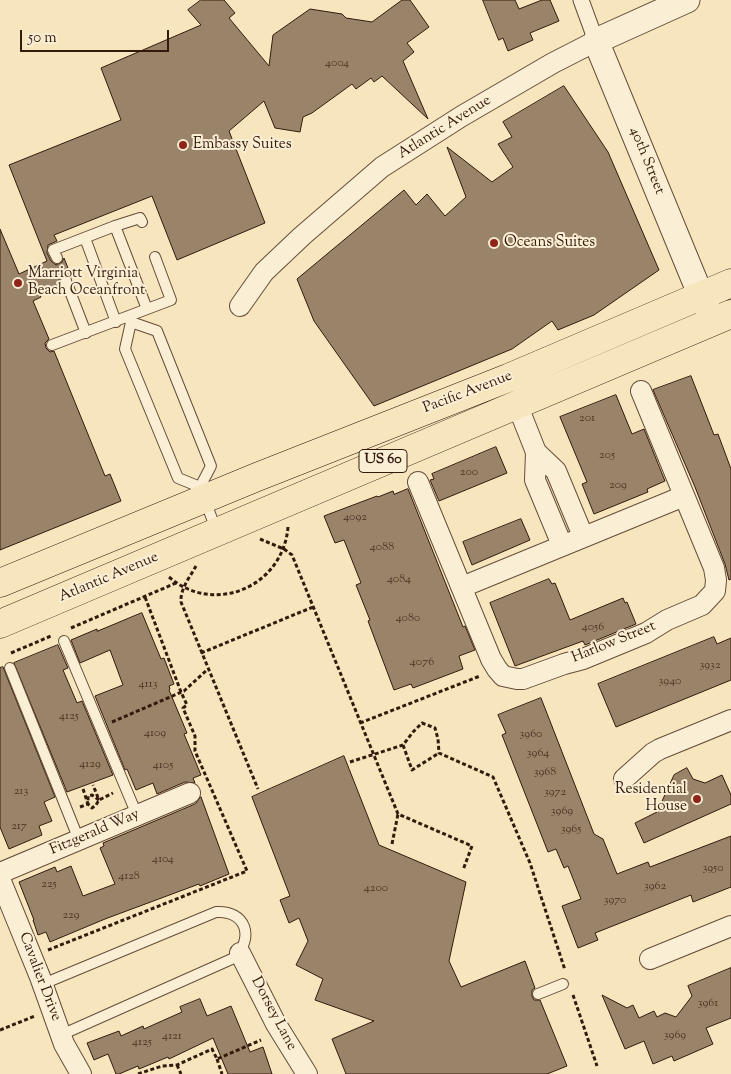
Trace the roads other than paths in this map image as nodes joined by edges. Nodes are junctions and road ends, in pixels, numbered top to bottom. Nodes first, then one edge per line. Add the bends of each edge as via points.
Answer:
1 (581, 0) edge
2 (687, 0) edge
3 (596, 41) junction
4 (142, 222) dead end
5 (115, 226) junction
6 (85, 238) junction
7 (155, 257) dead end
8 (57, 258) dead end
9 (66, 281) dead end
10 (731, 283) edge
11 (701, 296) junction
12 (240, 306) dead end
13 (147, 310) junction
14 (722, 317) edge
15 (130, 319) junction
16 (116, 322) junction
17 (86, 333) junction
18 (52, 345) dead end
19 (641, 391) dead end
20 (517, 404) junction
21 (536, 452) junction
22 (418, 482) dead end
23 (202, 493) junction
24 (684, 496) junction
25 (217, 532) junction
26 (583, 536) junction
27 (562, 545) junction
28 (0, 583) edge
29 (462, 587) junction
30 (0, 624) edge
31 (64, 636) road end
32 (10, 668) dead end
33 (731, 720) edge
34 (624, 779) dead end
35 (190, 793) dead end
36 (137, 815) junction
37 (79, 840) junction
38 (0, 873) edge
39 (0, 879) edge
40 (731, 926) edge
41 (240, 953) junction
42 (650, 959) dead end
43 (42, 984) junction
44 (563, 984) dead end
45 (538, 994) dead end
46 (61, 1035) junction
47 (81, 1074) edge
48 (307, 1074) edge

1 - 3 street, 40th Street
2 - 3 street, Atlantic Avenue
3 - 11 street, 40th Street
3 - 12 street, Atlantic Avenue via 462,116 382,167 264,272
4 - 5 lane via 140,218
5 - 6 lane
5 - 13 lane
6 - 8 lane via 53,250
6 - 16 lane
7 - 13 lane via 171,300
9 - 17 lane
10 - 11 highway, Pacific Avenue / US 60
11 - 14 street, 40th Street
11 - 23 highway, Pacific Avenue / US 60 via 508,378
13 - 15 lane
14 - 20 highway, Pacific Avenue / US 60
15 - 16 lane
15 - 23 lane via 124,349 178,478
15 - 23 lane via 157,331 211,466
16 - 17 lane
17 - 18 lane
19 - 24 street, Harlow Street
20 - 21 street
20 - 25 highway, Pacific Avenue / US 60
21 - 26 street via 556,471
21 - 27 street via 536,480
22 - 29 street
23 - 25 lane
23 - 28 highway, US 60
24 - 26 street
24 - 29 street, Harlow Street via 715,574 715,591 702,605 582,660 523,678 503,676 497,669
25 - 30 highway, Atlantic Avenue / US 60
26 - 27 street
27 - 29 street
31 - 36 lane
32 - 37 lane
33 - 34 street via 653,753
35 - 36 street, Fitzgerald Way
36 - 37 street, Fitzgerald Way
37 - 38 street, Fitzgerald Way
39 - 43 street, Cavalier Drive
40 - 42 street
41 - 43 lane via 246,935 240,919 226,911 216,912
41 - 46 lane
41 - 48 street, Dorsey Lane via 276,1024
43 - 46 street, Cavalier Drive
44 - 45 lane
46 - 47 street, Cavalier Drive

